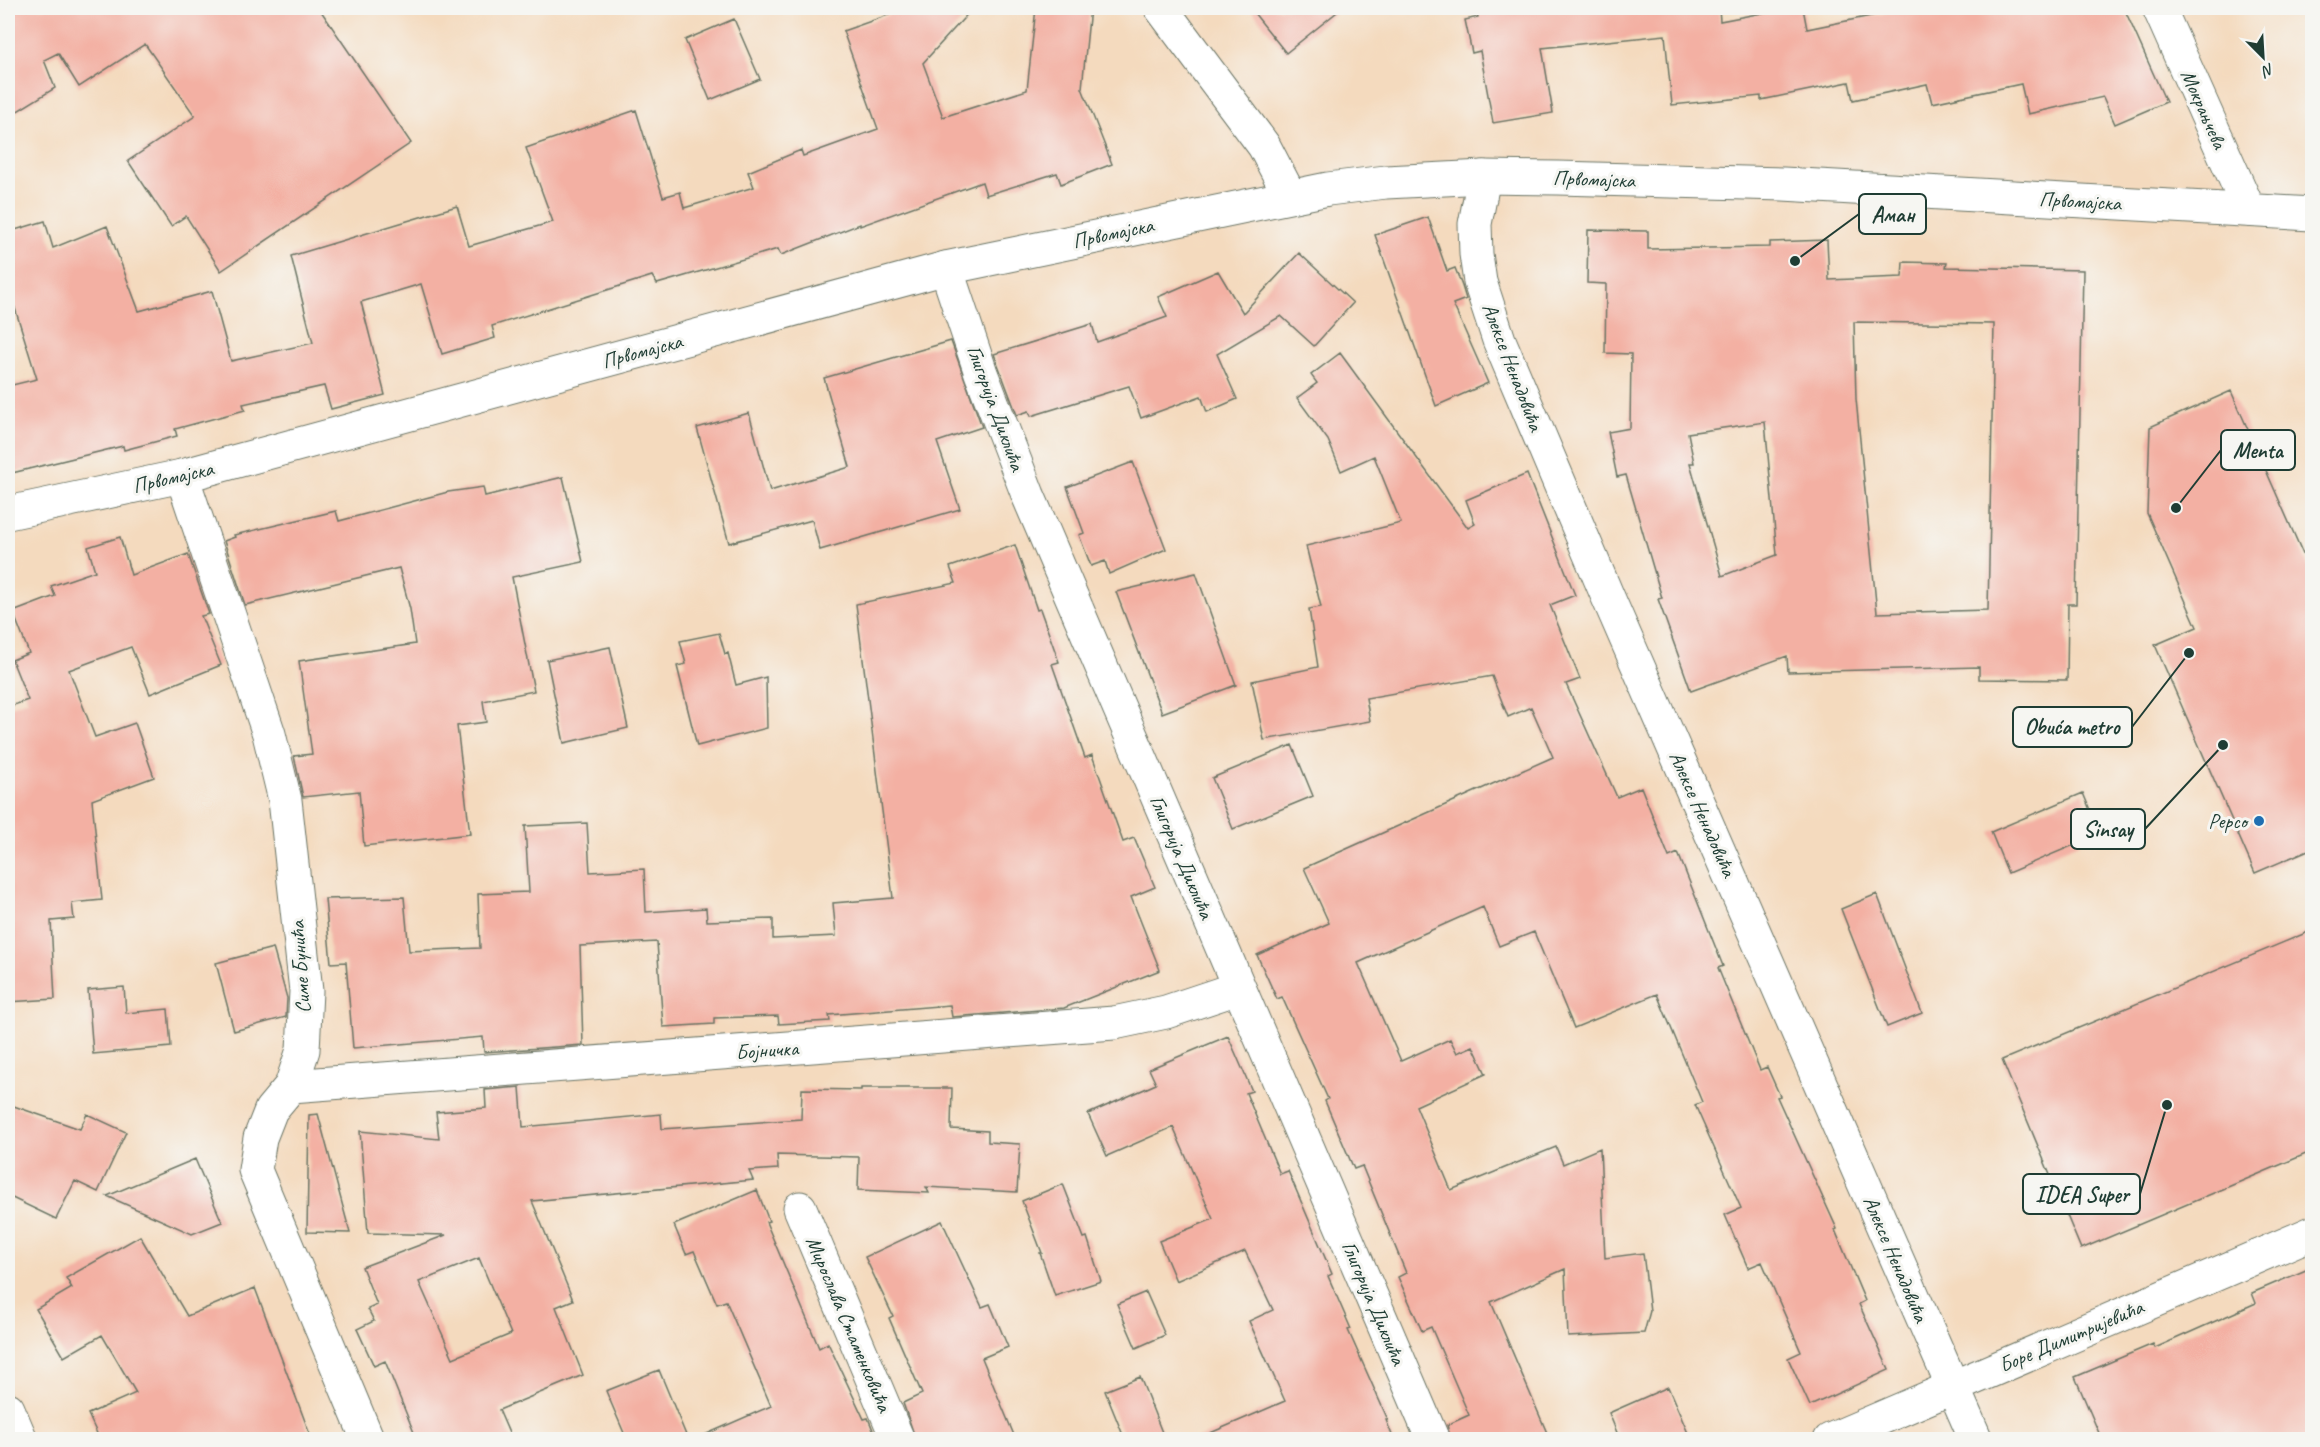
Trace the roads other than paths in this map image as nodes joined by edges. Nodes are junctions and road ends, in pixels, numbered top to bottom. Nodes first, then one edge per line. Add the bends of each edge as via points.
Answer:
1 (1161, 8) edge
2 (2158, 8) edge
3 (1484, 177) junction
4 (1290, 196) junction
5 (2249, 210) junction
6 (2313, 214) edge
7 (946, 268) junction
8 (182, 476) junction
9 (8, 513) edge
10 (1238, 988) junction
11 (291, 1086) junction
12 (800, 1208) dead end
13 (2313, 1233) edge
14 (1952, 1388) junction
15 (8, 1409) edge
16 (21, 1440) edge
17 (368, 1440) edge
18 (898, 1440) edge
19 (1433, 1440) edge
20 (1830, 1440) edge
21 (1976, 1440) edge

1 - 4 street via 1264,146
2 - 5 street, Мокрањчева
3 - 4 street, Првомајска via 1386,182
3 - 5 street, Првомајска via 1783,184
3 - 14 street, Алексе Ненадовића via 1475,224 1476,254 1480,282 1499,340
4 - 7 street, Првомајска
5 - 6 street, Првомајска
7 - 8 street, Првомајска
7 - 10 street, Глигорија Диклића via 1028,495
8 - 9 street, Првомајска
8 - 11 street, Симе Бунића via 269,734 285,800 306,991 303,1050
10 - 11 street, Бојничка via 1166,1012 1114,1023
10 - 19 street, Глигорија Диклића
11 - 17 street, Симе Бунића via 271,1110 260,1138 255,1170
12 - 18 street, Мирослава Стаменковића
13 - 14 street, Боре Димитријевића
14 - 20 street, Боре Димитријевића
14 - 21 street, Алексе Ненадовића
15 - 16 street

